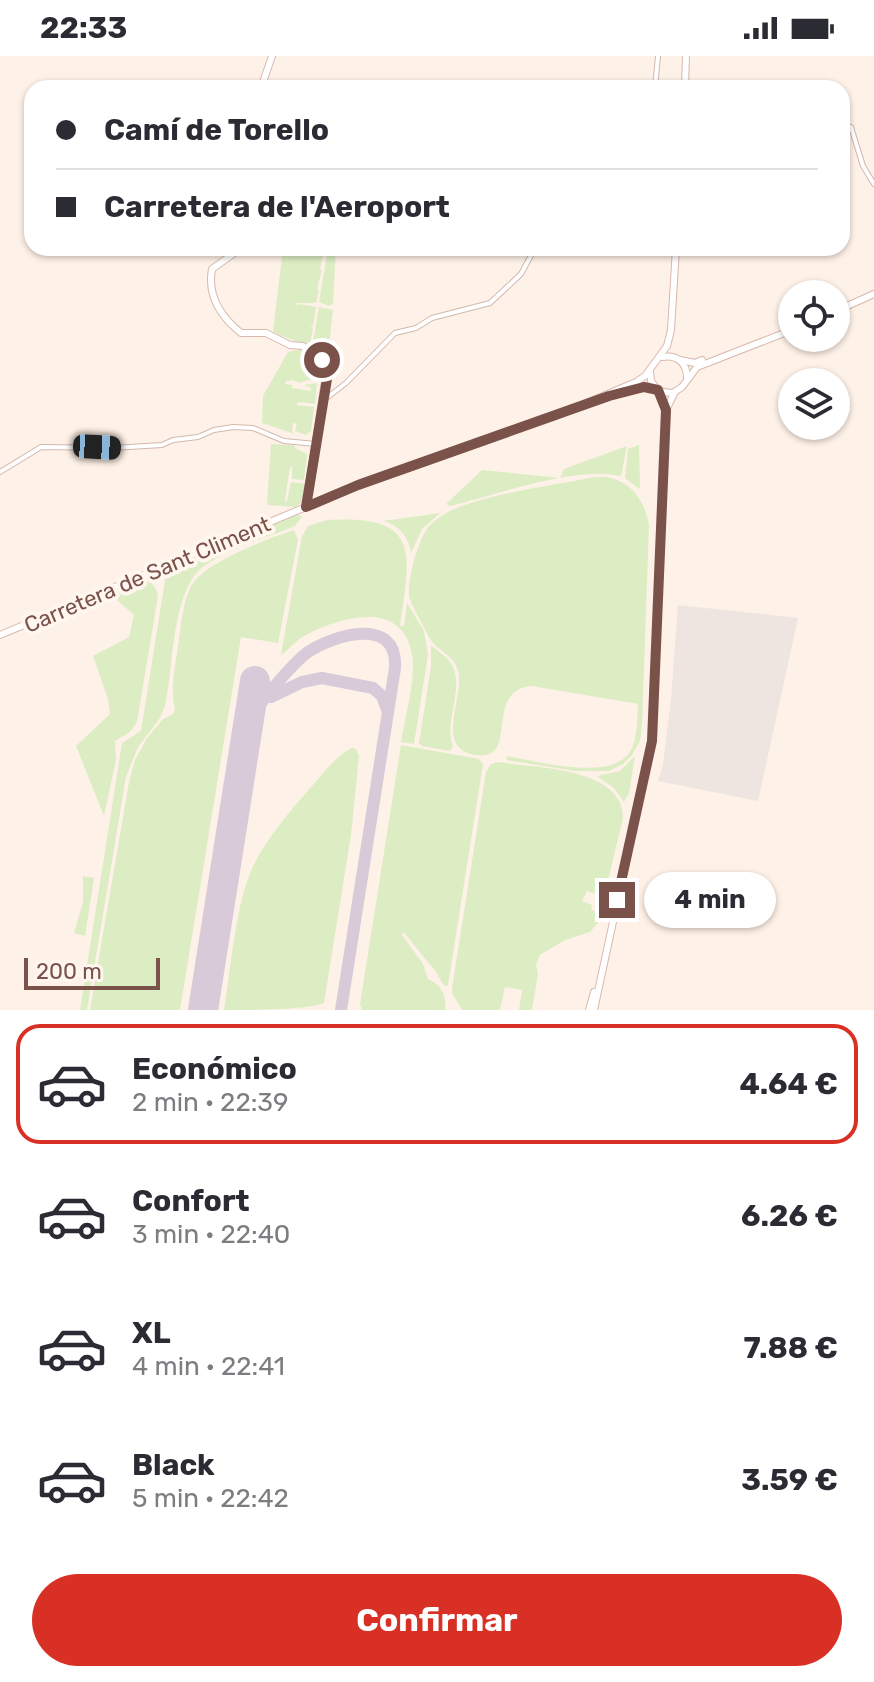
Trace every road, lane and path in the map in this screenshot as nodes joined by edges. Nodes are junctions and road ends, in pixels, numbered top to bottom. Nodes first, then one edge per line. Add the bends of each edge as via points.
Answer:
1 (272, 56) edge
2 (658, 56) edge
3 (686, 56) edge
4 (264, 80) edge
5 (656, 80) edge
6 (685, 80) edge
7 (850, 127) edge
8 (874, 184) edge
9 (230, 256) edge
10 (531, 256) edge
11 (676, 256) edge
12 (874, 294) edge
13 (850, 305) edge
14 (671, 330) junction
15 (778, 334) edge
16 (778, 335) edge
17 (658, 358) junction
18 (679, 359) junction
19 (650, 368) junction
20 (687, 378) junction
21 (657, 389) junction
22 (675, 392) junction
23 (609, 396) junction
24 (324, 400) junction
25 (666, 410) junction
26 (316, 444) junction
27 (0, 472) edge
28 (306, 507) junction
29 (0, 635) edge
30 (593, 1010) edge

1 - 4 main road
2 - 5 street
3 - 6 main road
7 - 8 street
9 - 24 main road via 212,269 216,307 241,333 266,333 318,356 327,376
10 - 24 street via 521,274 490,303 395,333
11 - 14 main road
12 - 13 main road
14 - 17 main road
14 - 18 main road
15 - 18 main road via 695,363
16 - 20 main road via 703,364
17 - 18 main road
17 - 19 main road
18 - 20 main road
19 - 21 main road
19 - 23 main road via 642,379
20 - 22 main road
21 - 22 main road
21 - 23 main road via 639,387
21 - 25 main road
22 - 25 main road
23 - 28 main road, Carretera de Sant Climent
24 - 26 main road
25 - 30 main road via 652,741
26 - 27 street via 233,427 162,445 41,447
26 - 28 main road
28 - 29 main road, Carretera de Sant Climent

